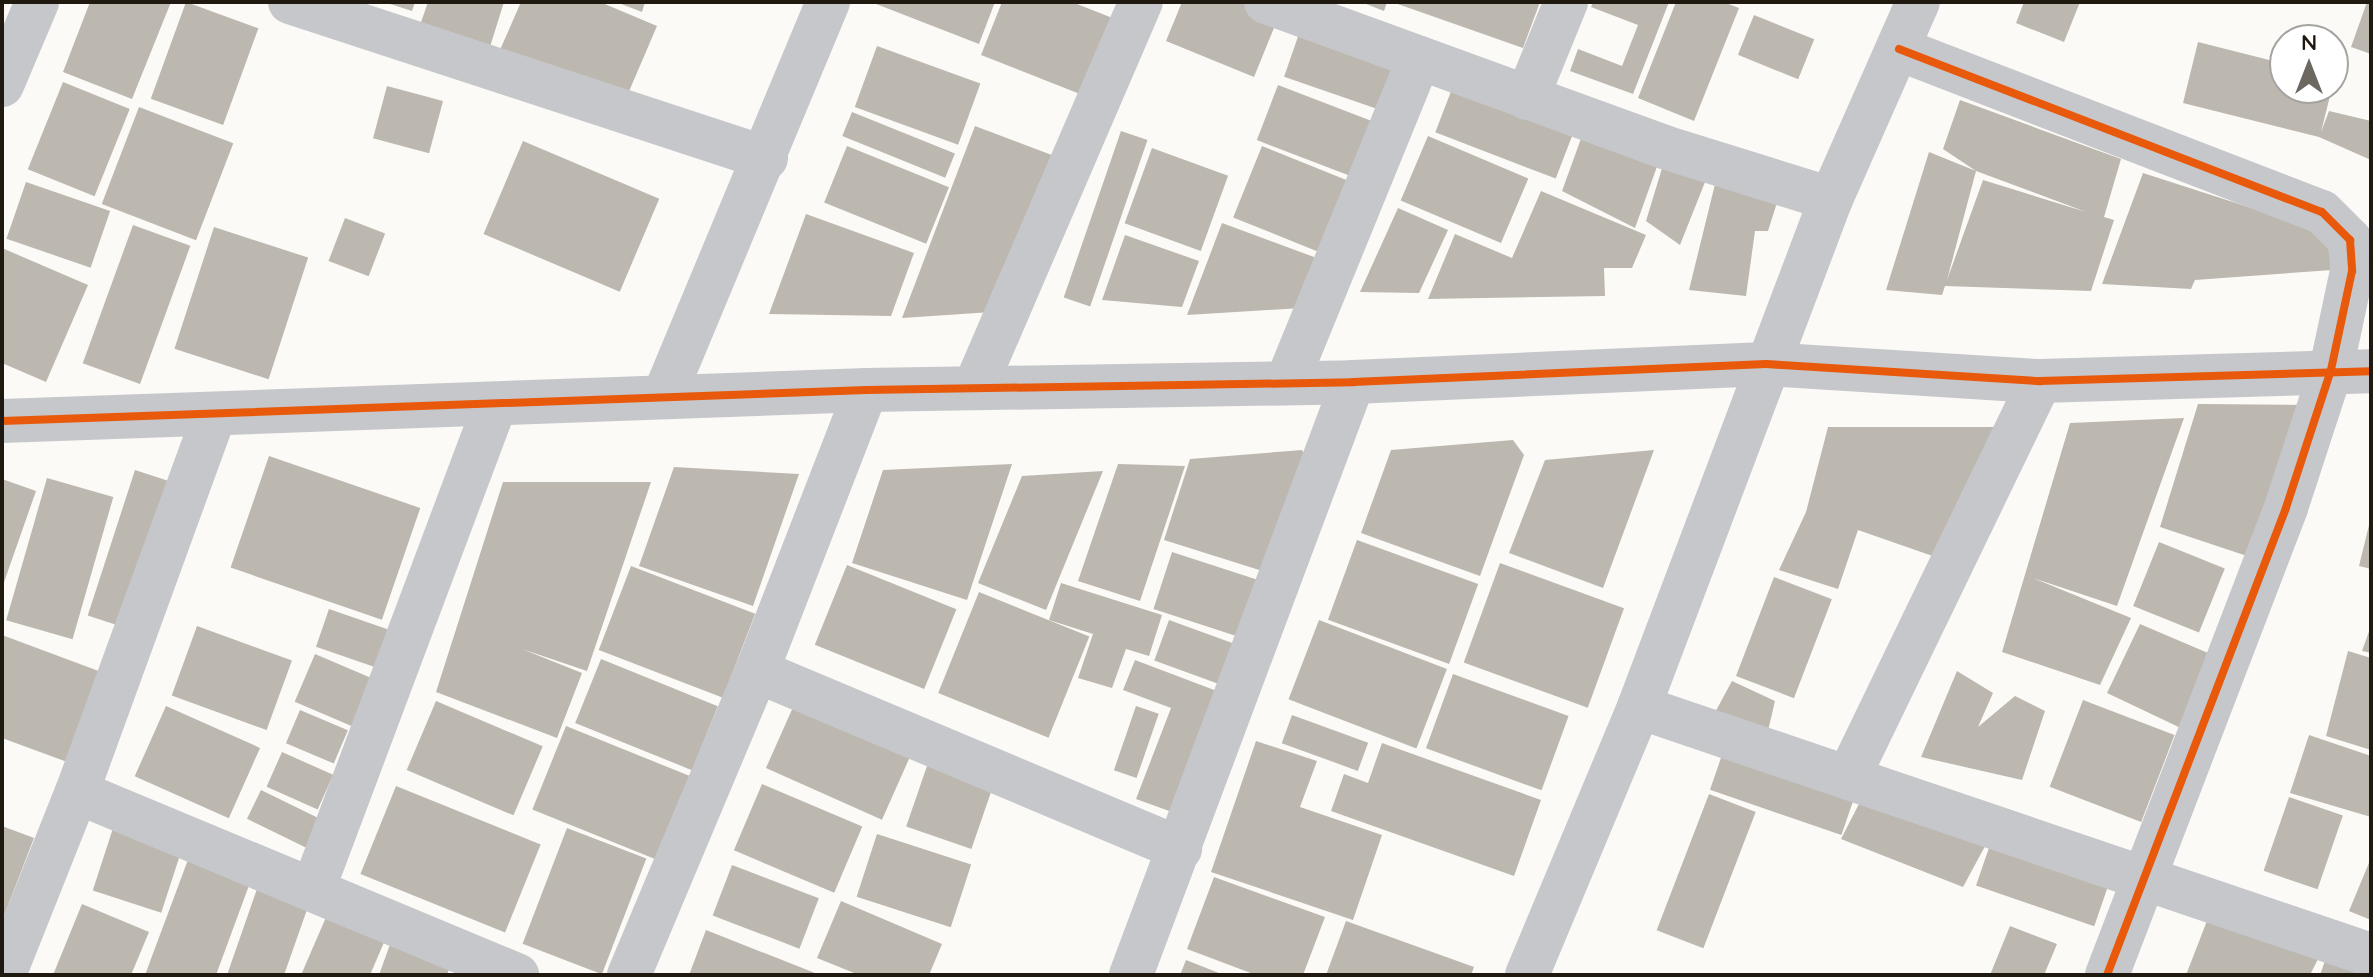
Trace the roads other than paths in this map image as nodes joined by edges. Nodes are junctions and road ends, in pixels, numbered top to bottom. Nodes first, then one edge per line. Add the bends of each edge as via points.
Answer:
1 (37, 2) edge
2 (290, 2) edge
3 (828, 2) edge
4 (1141, 2) edge
5 (1266, 2) edge
6 (1566, 2) edge
7 (1918, 2) edge
8 (1899, 49) junction
9 (1419, 58) junction
10 (2, 85) edge
11 (1527, 98) junction
12 (766, 158) junction
13 (1831, 199) junction
14 (1766, 364) junction
15 (2351, 370) edge
16 (2040, 381) junction
17 (1287, 382) junction
18 (1353, 382) junction
19 (975, 387) junction
20 (866, 390) junction
21 (664, 396) junction
22 (495, 405) junction
23 (214, 415) junction
24 (2, 421) edge
25 (757, 671) junction
26 (1639, 707) junction
27 (1848, 778) junction
28 (77, 792) junction
29 (1180, 849) junction
30 (2145, 881) junction
31 (314, 887) junction
32 (2371, 955) edge
33 (4, 975) edge
34 (517, 975) edge
35 (629, 975) edge
36 (1131, 975) edge
37 (1527, 975) edge
38 (2107, 975) edge

1 - 10 street
2 - 12 street
3 - 12 street
4 - 19 street
5 - 9 street
6 - 11 street
7 - 8 street
8 - 13 street
8 - 15 street via 2322,212 2350,240
9 - 11 street
9 - 17 street
11 - 13 street
12 - 21 street
13 - 14 street
14 - 16 street
14 - 18 street
14 - 26 street
15 - 16 street
15 - 30 street via 2286,508
16 - 27 street
17 - 18 street
17 - 19 street
18 - 29 street
19 - 20 street
20 - 21 street
20 - 25 street
21 - 22 street
22 - 23 street
22 - 31 street
23 - 24 street
23 - 28 street
25 - 29 street
25 - 35 street
26 - 27 street
26 - 37 street
27 - 30 street
28 - 31 street
28 - 33 street
29 - 36 street
30 - 32 street
30 - 38 street
31 - 34 street

